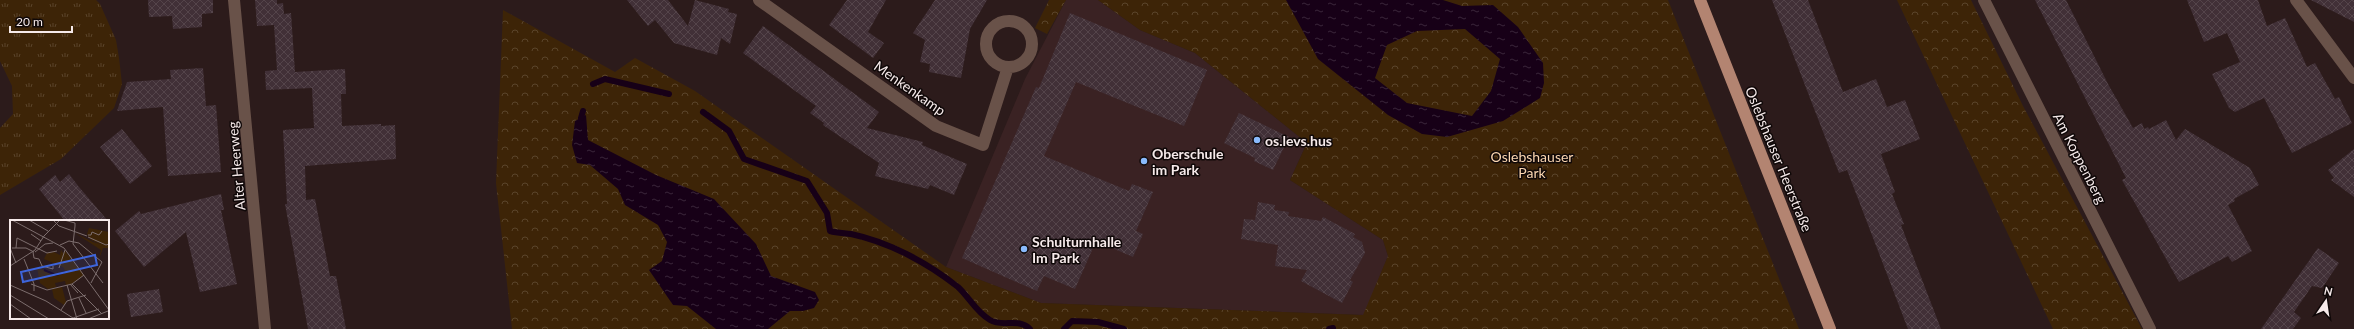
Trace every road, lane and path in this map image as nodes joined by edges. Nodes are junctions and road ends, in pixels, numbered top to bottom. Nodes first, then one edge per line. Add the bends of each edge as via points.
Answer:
1 (234, 0) edge
2 (758, 0) edge
3 (1700, 0) edge
4 (1984, 0) edge
5 (2296, 0) edge
6 (1008, 67) dead end
7 (2354, 78) edge
8 (265, 329) edge
9 (1830, 329) edge
10 (2150, 329) edge

1 - 8 street, Alter Heerweg
2 - 6 street, Menkenkamp via 936,126 983,145
3 - 9 main road, Oslebshauser Heerstraße
4 - 10 street, Am Koppenberg
5 - 7 street

